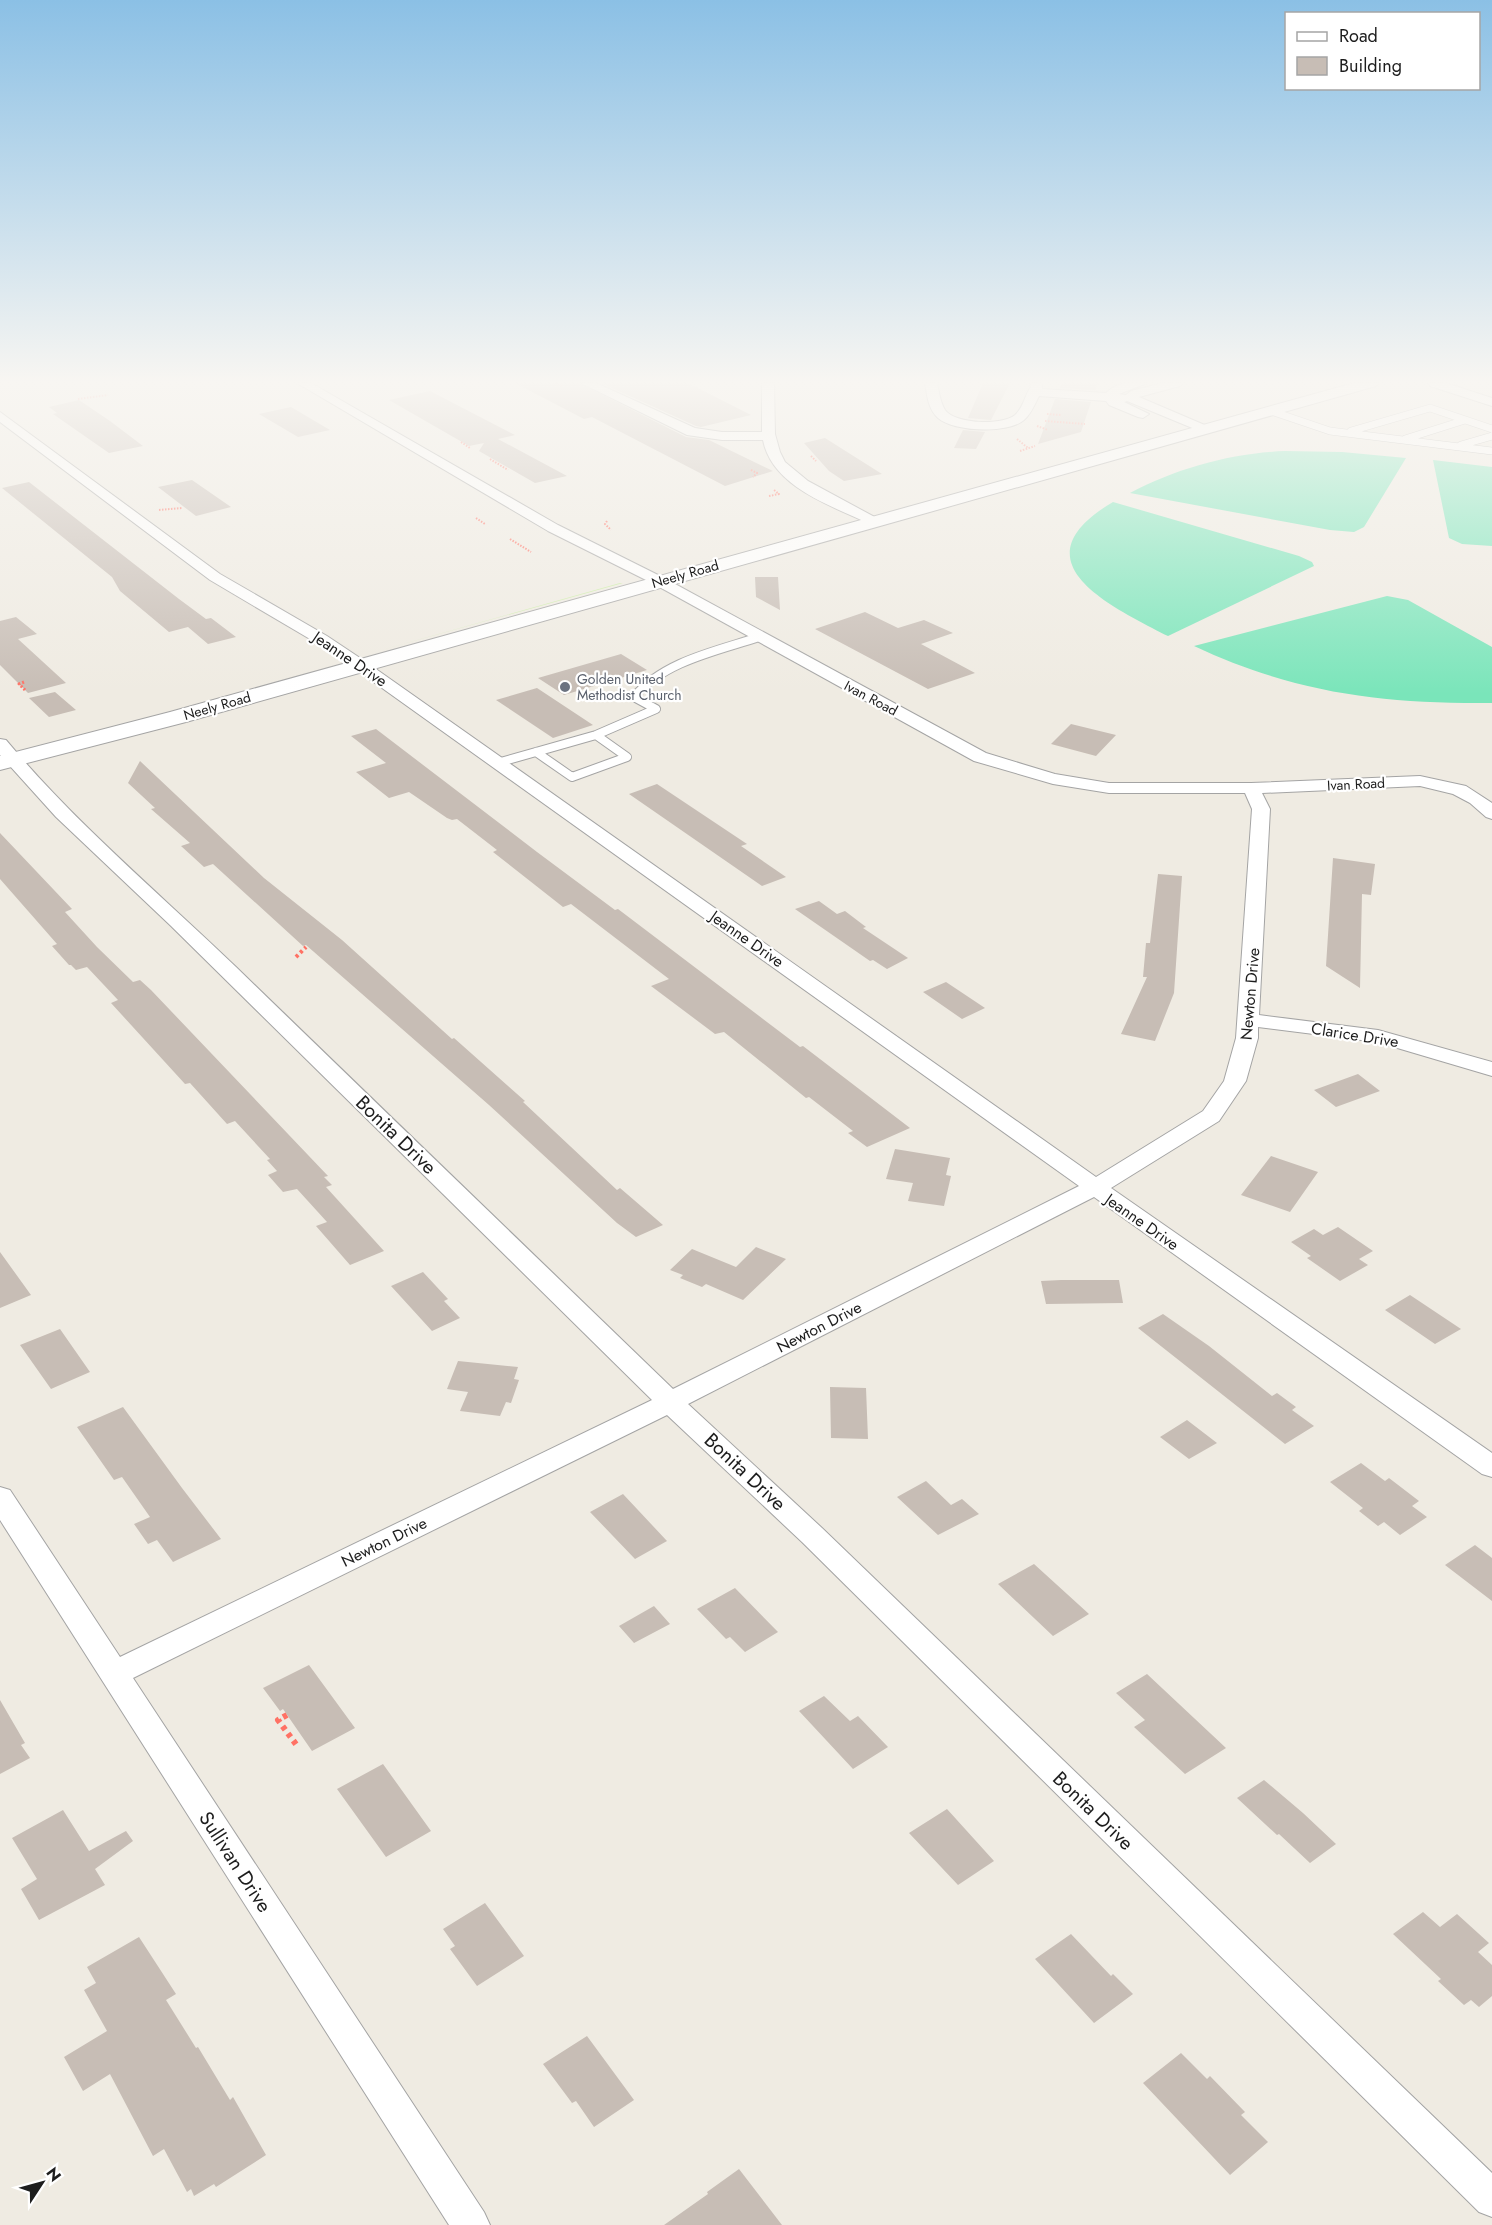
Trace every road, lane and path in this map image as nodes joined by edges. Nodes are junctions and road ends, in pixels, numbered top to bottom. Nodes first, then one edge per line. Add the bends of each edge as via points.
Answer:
1 (95, 487) edge
2 (482, 487) edge
3 (809, 487) edge
4 (1000, 487) edge
5 (774, 490) dead end
6 (769, 496) dead end
7 (182, 507) dead end
8 (156, 510) dead end
9 (476, 519) dead end
10 (607, 520) dead end
11 (875, 522) junction
12 (485, 524) dead end
13 (611, 530) dead end
14 (510, 539) dead end
15 (531, 552) dead end
16 (659, 581) junction
17 (759, 637) junction
18 (360, 665) junction
19 (24, 682) dead end
20 (25, 690) dead end
21 (596, 735) junction
22 (536, 752) junction
23 (4, 755) edge
24 (496, 763) junction
25 (1251, 788) junction
26 (1492, 813) edge
27 (306, 947) dead end
28 (296, 957) dead end
29 (1250, 1020) junction
30 (1492, 1069) edge
31 (1094, 1188) junction
32 (670, 1402) junction
33 (1492, 1467) edge
34 (0, 1497) edge
35 (115, 1673) junction
36 (287, 1715) dead end
37 (298, 1747) dead end
38 (1492, 2199) edge
39 (471, 2225) edge

1 - 18 street, Jeanne Drive via 215,577
2 - 16 street, Ivan Road via 553,528
3 - 11 street
4 - 11 street, Neely Road
5 - 6 path via 779,494
7 - 8 path
9 - 12 path
10 - 13 path via 605,524
11 - 16 street, Neely Road
14 - 15 path
16 - 17 street, Ivan Road
16 - 18 street, Neely Road
17 - 21 lane via 660,675 634,698 656,709
17 - 25 street, Ivan Road via 980,757 1002,764 1086,786
18 - 23 street, Neely Road via 177,717
18 - 24 street, Jeanne Drive
19 - 20 path via 19,684
21 - 22 lane
21 - 22 lane via 627,757 572,777
22 - 24 lane
23 - 32 street, Bonita Drive
24 - 31 street, Jeanne Drive
25 - 26 street, Ivan Road via 1420,781 1463,791
25 - 29 street, Newton Drive via 1261,809
27 - 28 path
29 - 30 street, Clarice Drive via 1378,1036
29 - 31 street, Newton Drive via 1235,1081 1211,1116
31 - 32 street, Newton Drive
31 - 33 street, Jeanne Drive
32 - 35 street, Newton Drive
32 - 38 street, Bonita Drive via 812,1535
34 - 35 street, Sullivan Drive
35 - 39 street, Sullivan Drive
36 - 37 path via 278,1720

